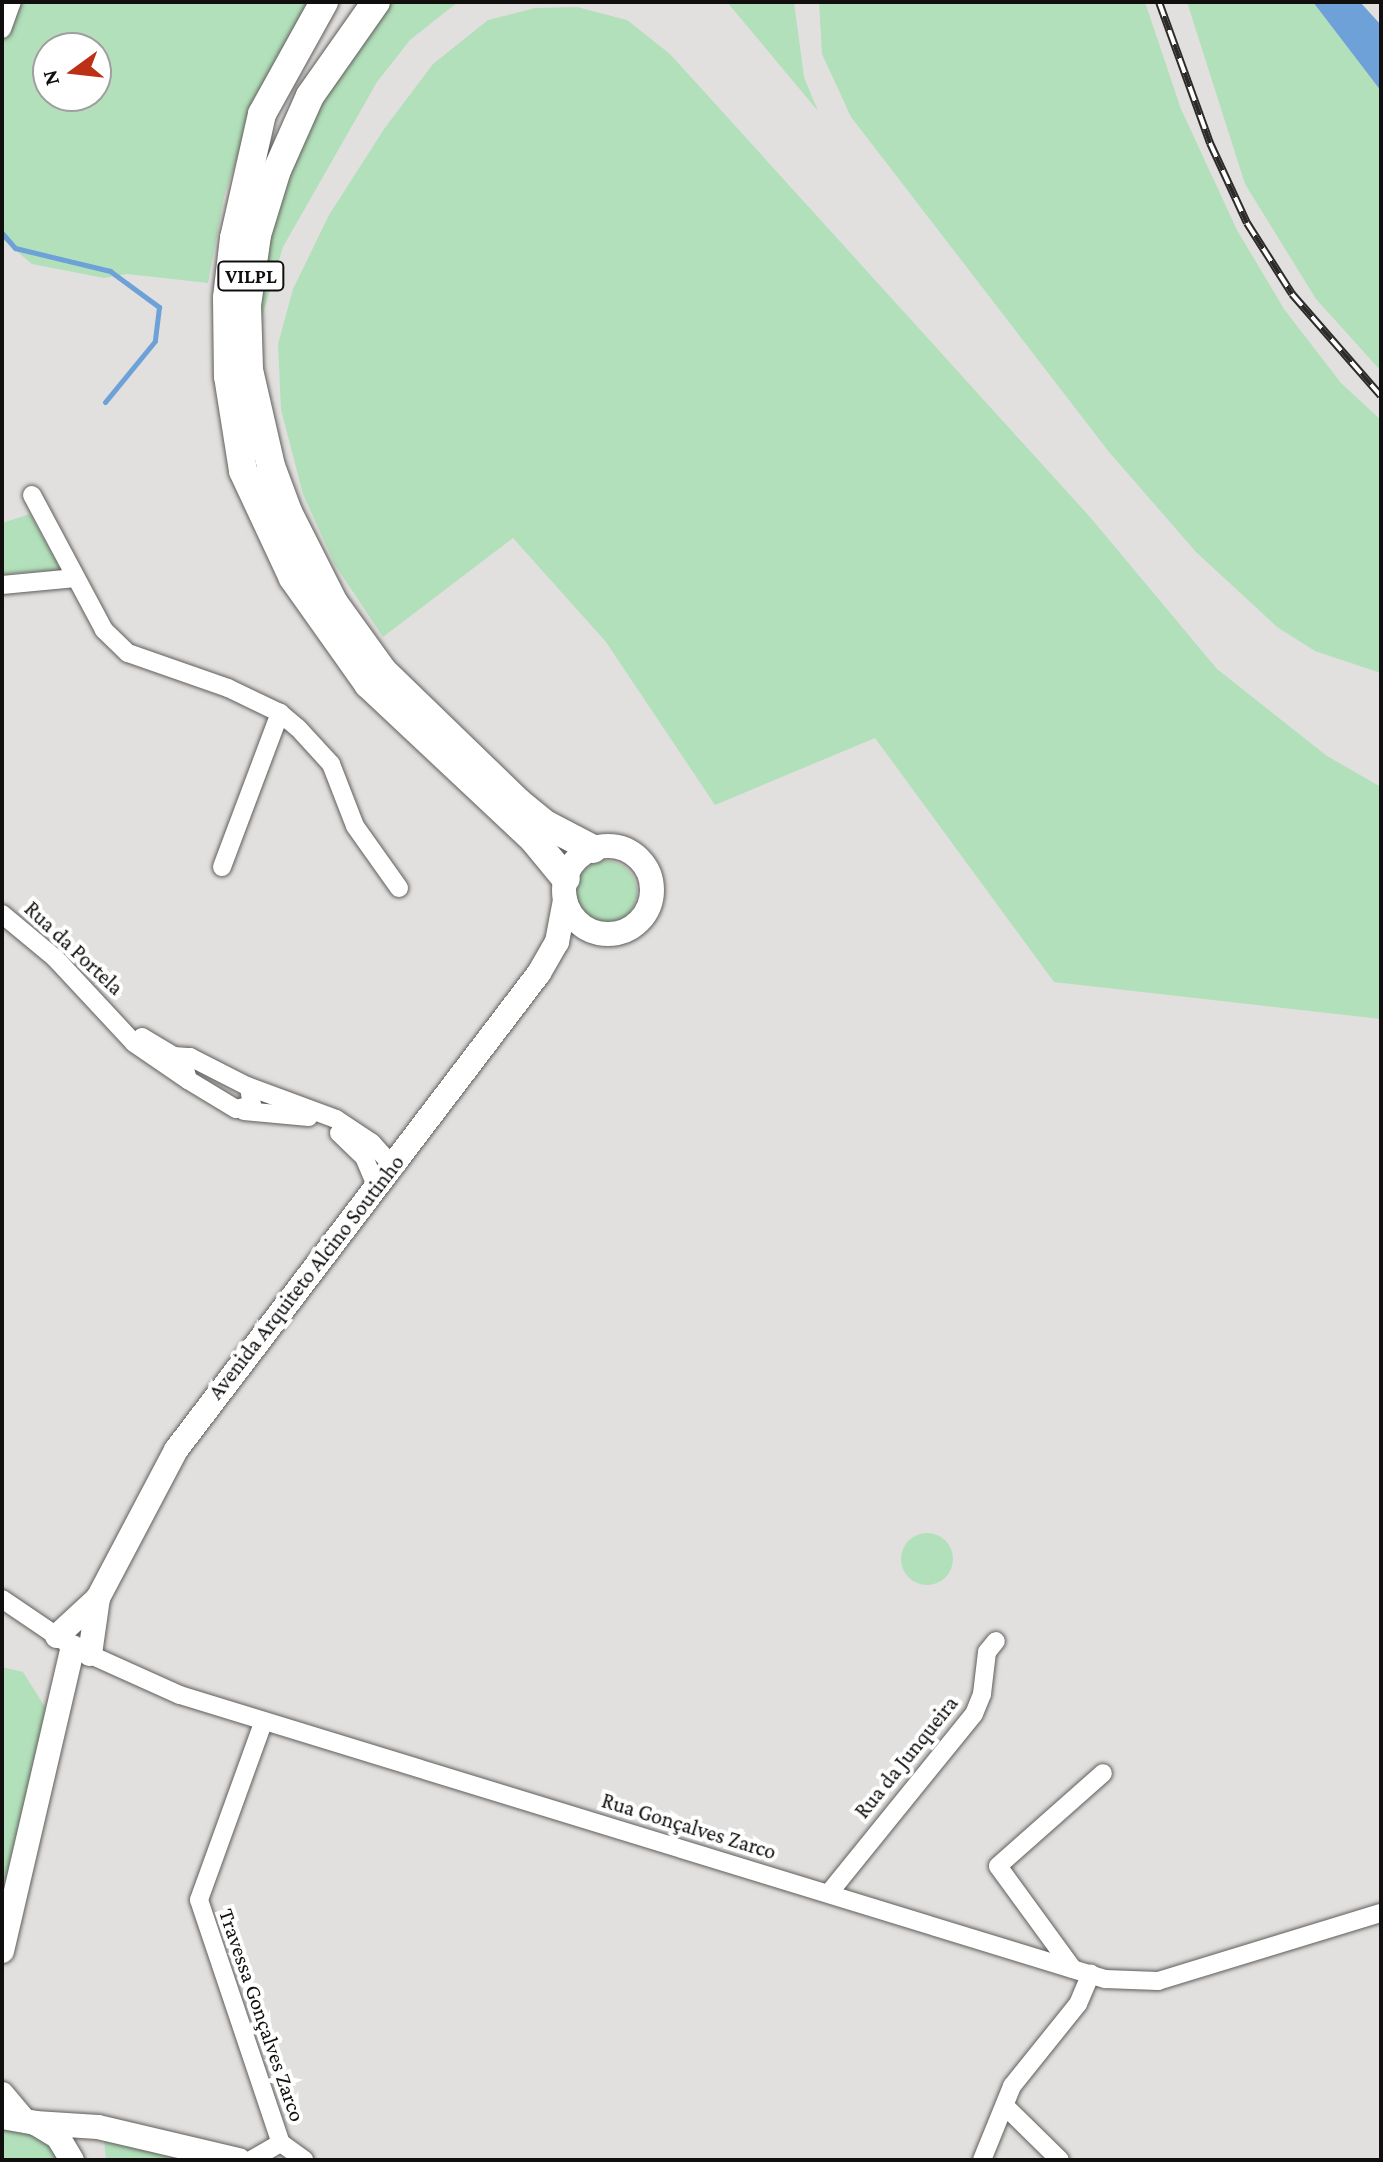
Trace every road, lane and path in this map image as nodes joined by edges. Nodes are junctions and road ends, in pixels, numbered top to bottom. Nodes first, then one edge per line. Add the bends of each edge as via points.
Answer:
1 (12, 2) edge
2 (324, 2) edge
3 (376, 2) edge
4 (2, 29) edge
5 (32, 495) dead end
6 (76, 578) junction
7 (2, 585) edge
8 (280, 713) junction
9 (593, 849) junction
10 (222, 867) dead end
11 (399, 888) dead end
12 (566, 890) junction
13 (2, 914) edge
14 (602, 933) junction
15 (539, 973) junction
16 (113, 1017) junction
17 (190, 1057) junction
18 (188, 1080) junction
19 (239, 1082) junction
20 (244, 1111) junction
21 (418, 1132) junction
22 (372, 1143) junction
23 (392, 1165) junction
24 (376, 1185) junction
25 (98, 1598) junction
26 (2, 1599) edge
27 (996, 1641) dead end
28 (74, 1646) junction
29 (263, 1723) junction
30 (1103, 1773) dead end
31 (829, 1893) junction
32 (1381, 1913) edge
33 (2, 1951) edge
34 (1082, 1971) junction
35 (2, 2094) edge
36 (1005, 2106) junction
37 (20, 2120) edge
38 (281, 2143) junction
39 (72, 2160) edge
40 (239, 2160) edge
41 (251, 2160) edge
42 (304, 2160) edge
43 (982, 2160) edge
44 (1060, 2160) edge

1 - 4 street
2 - 12 highway, VILPL via 262,114 234,238 227,298 228,376 243,471 293,578 338,647 401,720 534,840
3 - 9 highway, VILPL via 310,96 277,170 257,235 247,305 249,370 271,466 334,603 383,671 518,802 545,824
5 - 6 street
6 - 7 street
6 - 8 street via 104,630 128,653 228,688
8 - 10 street
8 - 11 street via 331,764 355,826
9 - 12 main road via 575,860
9 - 14 main road via 614,846 633,854 651,880 650,901 641,919 623,931
12 - 14 main road via 573,916
12 - 15 main road, Avenida Arquiteto Alcino Soutinho via 557,942
13 - 16 street, Rua da Portela
14 - 15 main road, Avenida Arquiteto Alcino Soutinho via 575,943
15 - 21 main road, Avenida Arquiteto Alcino Soutinho
16 - 17 street, Rua da Portela via 159,1049
16 - 18 street, Rua da Portela via 157,1063
17 - 18 street via 184,1065
17 - 19 street, Rua da Portela
18 - 20 street, Rua da Portela
19 - 20 street via 255,1096
19 - 22 street, Rua da Portela via 320,1111
20 - 24 street, Rua da Portela via 310,1118 329,1127 364,1157
21 - 22 street
21 - 23 main road, Avenida Arquiteto Alcino Soutinho
22 - 23 street, Rua da Portela
23 - 24 main road, Avenida Arquiteto Alcino Soutinho
24 - 25 main road, Avenida Arquiteto Alcino Soutinho via 176,1450
25 - 28 main road, Avenida Arquiteto Alcino Soutinho
25 - 28 main road, Avenida Arquiteto Alcino Soutinho
26 - 28 street, Rua Gonçalves Zarco
27 - 31 street, Rua da Junqueira via 987,1652 974,1714
28 - 29 street, Rua Gonçalves Zarco via 180,1695
28 - 33 main road, Avenida Arquiteto Alcino Soutinho
29 - 31 street, Rua Gonçalves Zarco
29 - 38 street, Travessa Gonçalves Zarco via 199,1900
30 - 34 street via 998,1866
31 - 34 street, Rua Gonçalves Zarco
32 - 34 street, Rua Gonçalves Zarco via 1158,1981
34 - 36 street via 1078,2004 1012,2086
35 - 37 main road
36 - 43 street
36 - 44 street
37 - 39 main road via 58,2137
37 - 40 main road via 98,2127
38 - 41 street, Travessa Gonçalves Zarco
38 - 42 street, Travessa Gonçalves Zarco

